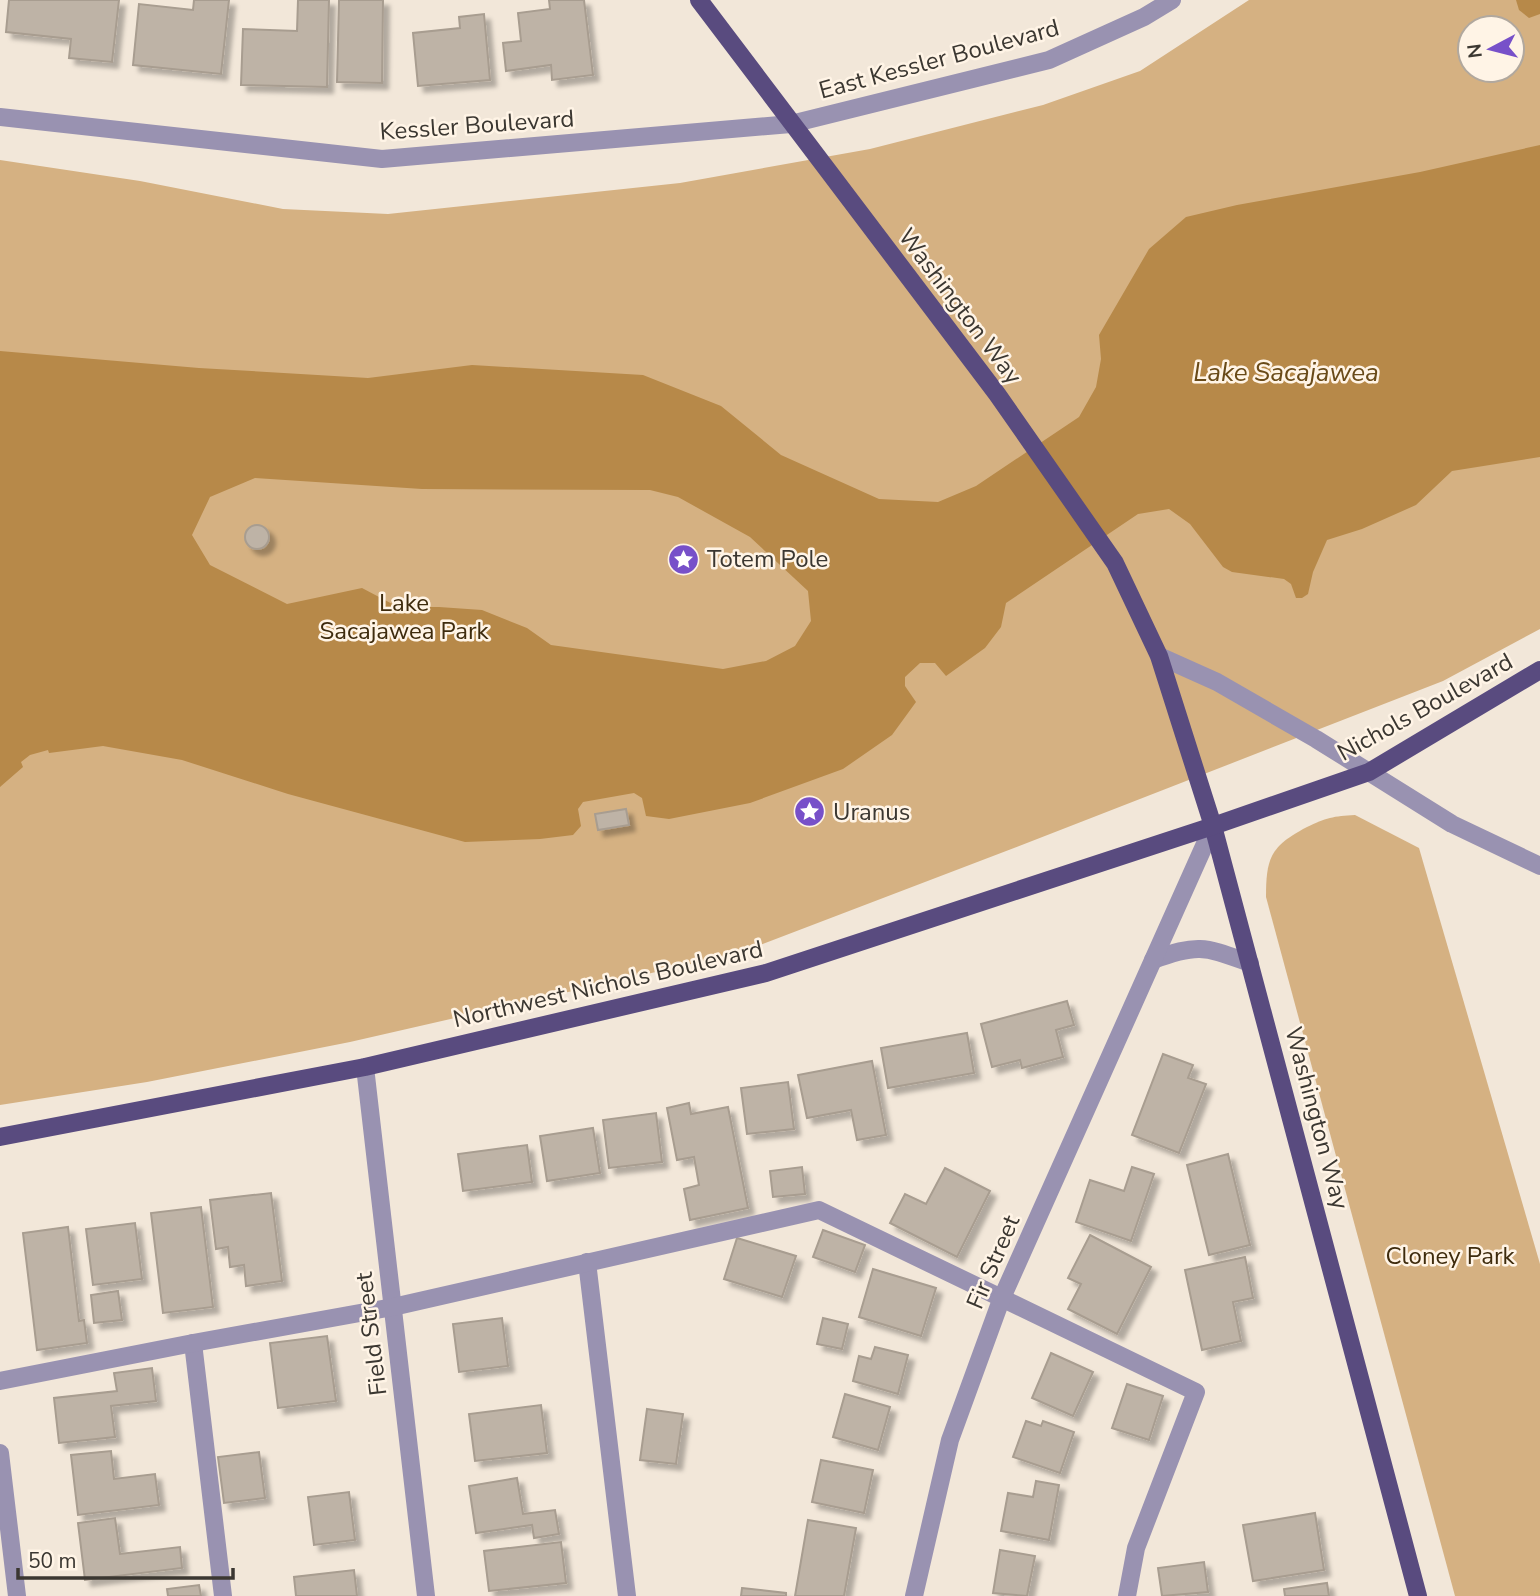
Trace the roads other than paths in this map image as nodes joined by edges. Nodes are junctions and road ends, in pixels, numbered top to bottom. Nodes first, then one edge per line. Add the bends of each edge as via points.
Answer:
1 (699, 0) edge
2 (1172, 0) edge
3 (0, 117) edge
4 (791, 124) junction
5 (1159, 656) junction
6 (1540, 670) edge
7 (1368, 772) junction
8 (1213, 826) junction
9 (1540, 866) edge
10 (1153, 960) junction
11 (1250, 962) junction
12 (365, 1067) junction
13 (0, 1137) edge
14 (587, 1262) junction
15 (1001, 1300) junction
16 (393, 1307) junction
17 (193, 1343) junction
18 (0, 1381) edge
19 (0, 1453) edge
20 (17, 1596) edge
21 (223, 1596) edge
22 (426, 1596) edge
23 (627, 1596) edge
24 (914, 1596) edge
25 (1127, 1596) edge
26 (1418, 1596) edge

1 - 4 main road, Washington Way
2 - 4 street, East Kessler Boulevard via 1049,60
3 - 4 street, Kessler Boulevard via 382,159
4 - 5 main road, Washington Way via 997,394 1115,563
5 - 7 street via 1217,682
5 - 8 main road, Washington Way
6 - 7 main road, Nichols Boulevard
7 - 8 main road, Nichols Boulevard
7 - 9 street via 1452,824
8 - 10 street, Fir Street
8 - 11 main road, Washington Way
8 - 12 main road, Northwest Nichols Boulevard via 766,973
10 - 11 street via 1206,947
10 - 15 street, Fir Street
11 - 26 main road, Washington Way
12 - 13 main road, Northwest Nichols Boulevard
12 - 16 street, Field Street
14 - 15 street via 819,1210
14 - 16 street
14 - 23 street
15 - 24 street, Fir Street via 950,1440
15 - 25 street via 1196,1392 1136,1548
16 - 17 street
16 - 22 street, Field Street
17 - 18 street
17 - 21 street
19 - 20 street

